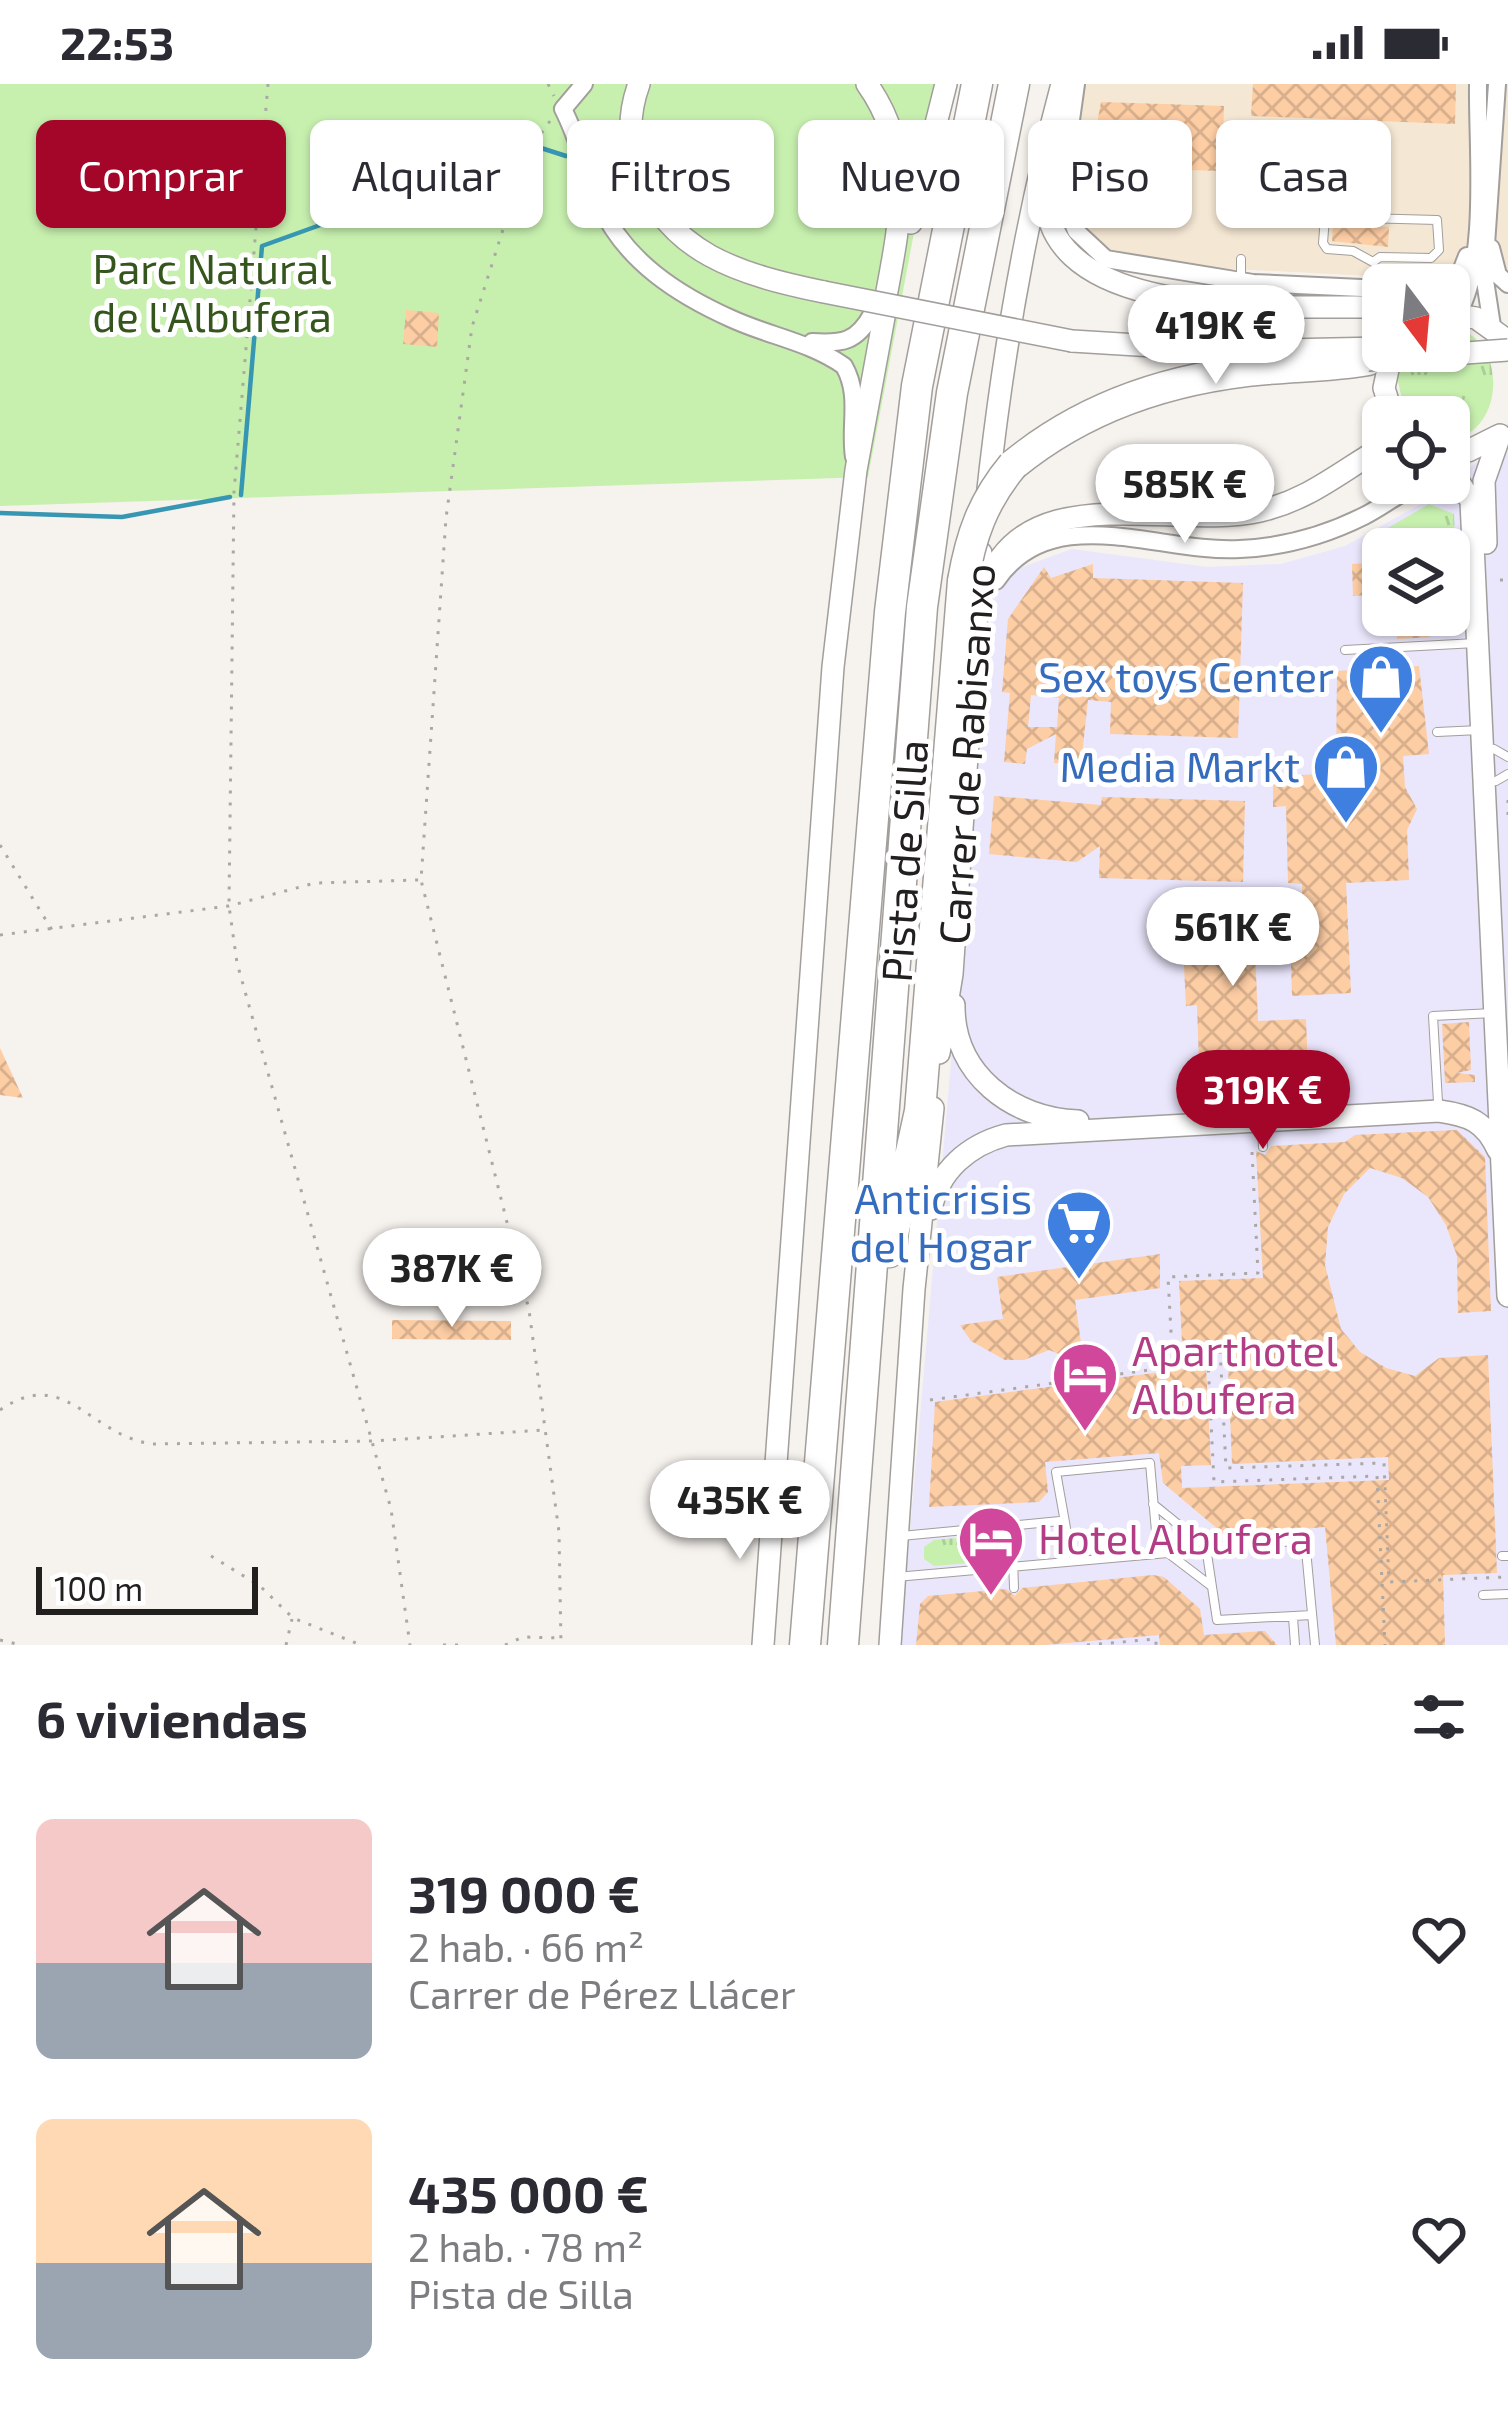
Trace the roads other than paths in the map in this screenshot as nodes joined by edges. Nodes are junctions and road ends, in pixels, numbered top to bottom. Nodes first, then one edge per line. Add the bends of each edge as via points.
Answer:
1 (584, 84) edge
2 (639, 84) edge
3 (867, 84) edge
4 (946, 84) edge
5 (977, 84) edge
6 (1014, 84) edge
7 (1062, 84) edge
8 (1076, 84) edge
9 (1478, 84) edge
10 (1497, 84) edge
11 (1054, 120) edge
12 (1500, 161) edge
13 (1475, 220) junction
14 (1029, 228) edge
15 (1053, 228) edge
16 (1489, 239) junction
17 (1241, 260) dead end
18 (1373, 262) joint
19 (1464, 264) edge
20 (1470, 282) edge
21 (1247, 283) junction
22 (1508, 284) edge
23 (1362, 288) edge
24 (1358, 306) junction
25 (1362, 306) edge
26 (878, 316) joint
27 (1470, 321) edge
28 (1504, 335) edge
29 (1470, 339) edge
30 (1470, 339) edge
31 (793, 340) junction
32 (1072, 341) junction
33 (1362, 349) edge
34 (1362, 350) edge
35 (1362, 352) edge
36 (1505, 438) edge
37 (1470, 450) edge
38 (1362, 461) edge
39 (856, 470) junction
40 (1470, 499) edge
41 (1387, 504) edge
42 (1464, 504) edge
43 (1470, 513) junction
44 (971, 594) junction
45 (1477, 643) junction
46 (1345, 650) dead end
47 (1436, 732) dead end
48 (1495, 746) edge
49 (1504, 785) edge
50 (952, 974) junction
51 (1495, 1013) junction
52 (1508, 1047) edge
53 (1503, 1100) edge
54 (1438, 1102) junction
55 (1257, 1131) junction
56 (1263, 1147) dead end
57 (1502, 1159) junction
58 (1508, 1296) edge
59 (916, 1304) junction
60 (864, 1411) junction
61 (1153, 1504) junction
62 (1060, 1521) junction
63 (1012, 1526) junction
64 (897, 1536) junction
65 (1206, 1547) junction
66 (1158, 1554) junction
67 (1065, 1562) junction
68 (1012, 1567) junction
69 (894, 1577) junction
70 (1210, 1585) junction
71 (1014, 1588) dead end
72 (1508, 1594) edge
73 (1484, 1595) dead end
74 (1312, 1615) junction
75 (1293, 1617) junction
76 (763, 1645) edge
77 (805, 1645) edge
78 (843, 1645) edge
79 (890, 1645) edge
80 (1295, 1645) edge
81 (1315, 1645) edge

1 - 31 street via 562,109 624,246 652,274 702,303
2 - 32 street, bridge via 630,121 652,204 709,259 824,292
3 - 4 street via 895,136 902,172 887,287
5 - 77 highway, Pista de Silla via 917,386 890,612
6 - 60 highway, Pista de Silla via 952,393 922,607
7 - 11 street, Carrer de Rabisanxo
8 - 21 street via 1061,179 1066,212 1090,248 1125,266
9 - 13 street
10 - 12 street
12 - 16 street
13 - 19 street
13 - 20 street
14 - 44 street, Carrer de Rabisanxo
15 - 24 street via 1086,270 1124,285 1257,308
16 - 22 street
16 - 28 street via 1484,274
17 - 21 lane
18 - 18 lane via 1431,258 1437,220 1325,218 1328,249
21 - 23 street
21 - 24 street
24 - 25 street
26 - 31 street via 838,344
26 - 39 street
27 - 28 street
28 - 29 street
28 - 30 street, bridge
31 - 39 street via 844,366 853,381
32 - 33 street
32 - 34 street via 1195,358
35 - 44 highway, bridge via 1162,386 1078,420 1013,465 993,489 971,534
36 - 37 street
36 - 48 street via 1484,481
38 - 44 street via 1307,496 1260,511 1047,523 998,560
39 - 76 street via 833,668
40 - 43 street
41 - 44 street via 1336,529 1262,547 1196,549 1086,533 1057,538
42 - 43 street
43 - 45 street
44 - 50 street, Carrer de Rabisanxo
44 - 60 highway via 920,1112 889,1252 880,1361
45 - 46 lane
45 - 48 street
47 - 48 lane
48 - 49 street
48 - 51 street via 1480,894
49 - 52 street
50 - 54 street via 967,1061 986,1085 1028,1112 1089,1121
50 - 59 street, Carrer de Rabisanxo
51 - 53 street
51 - 54 lane via 1433,1016
53 - 54 street
53 - 57 street
55 - 56 lane
55 - 57 street via 1439,1111 1469,1115 1490,1132
55 - 59 street via 1006,1135 970,1149 932,1202
57 - 58 street
59 - 64 street, Carrer de Rabisanxo
60 - 78 highway, Pista de Silla
61 - 62 lane via 1150,1463 1056,1472
61 - 65 lane
61 - 66 lane
62 - 63 lane
62 - 67 lane
63 - 64 lane
63 - 68 lane
64 - 69 street, Carrer de Rabisanxo
65 - 70 lane
65 - 74 lane via 1298,1540 1306,1550
66 - 67 lane
66 - 70 lane
67 - 68 lane
68 - 69 lane
68 - 71 lane
69 - 79 street, Carrer de Rabisanxo
70 - 75 lane via 1217,1620
72 - 73 lane
74 - 75 lane
74 - 81 lane
75 - 80 lane

